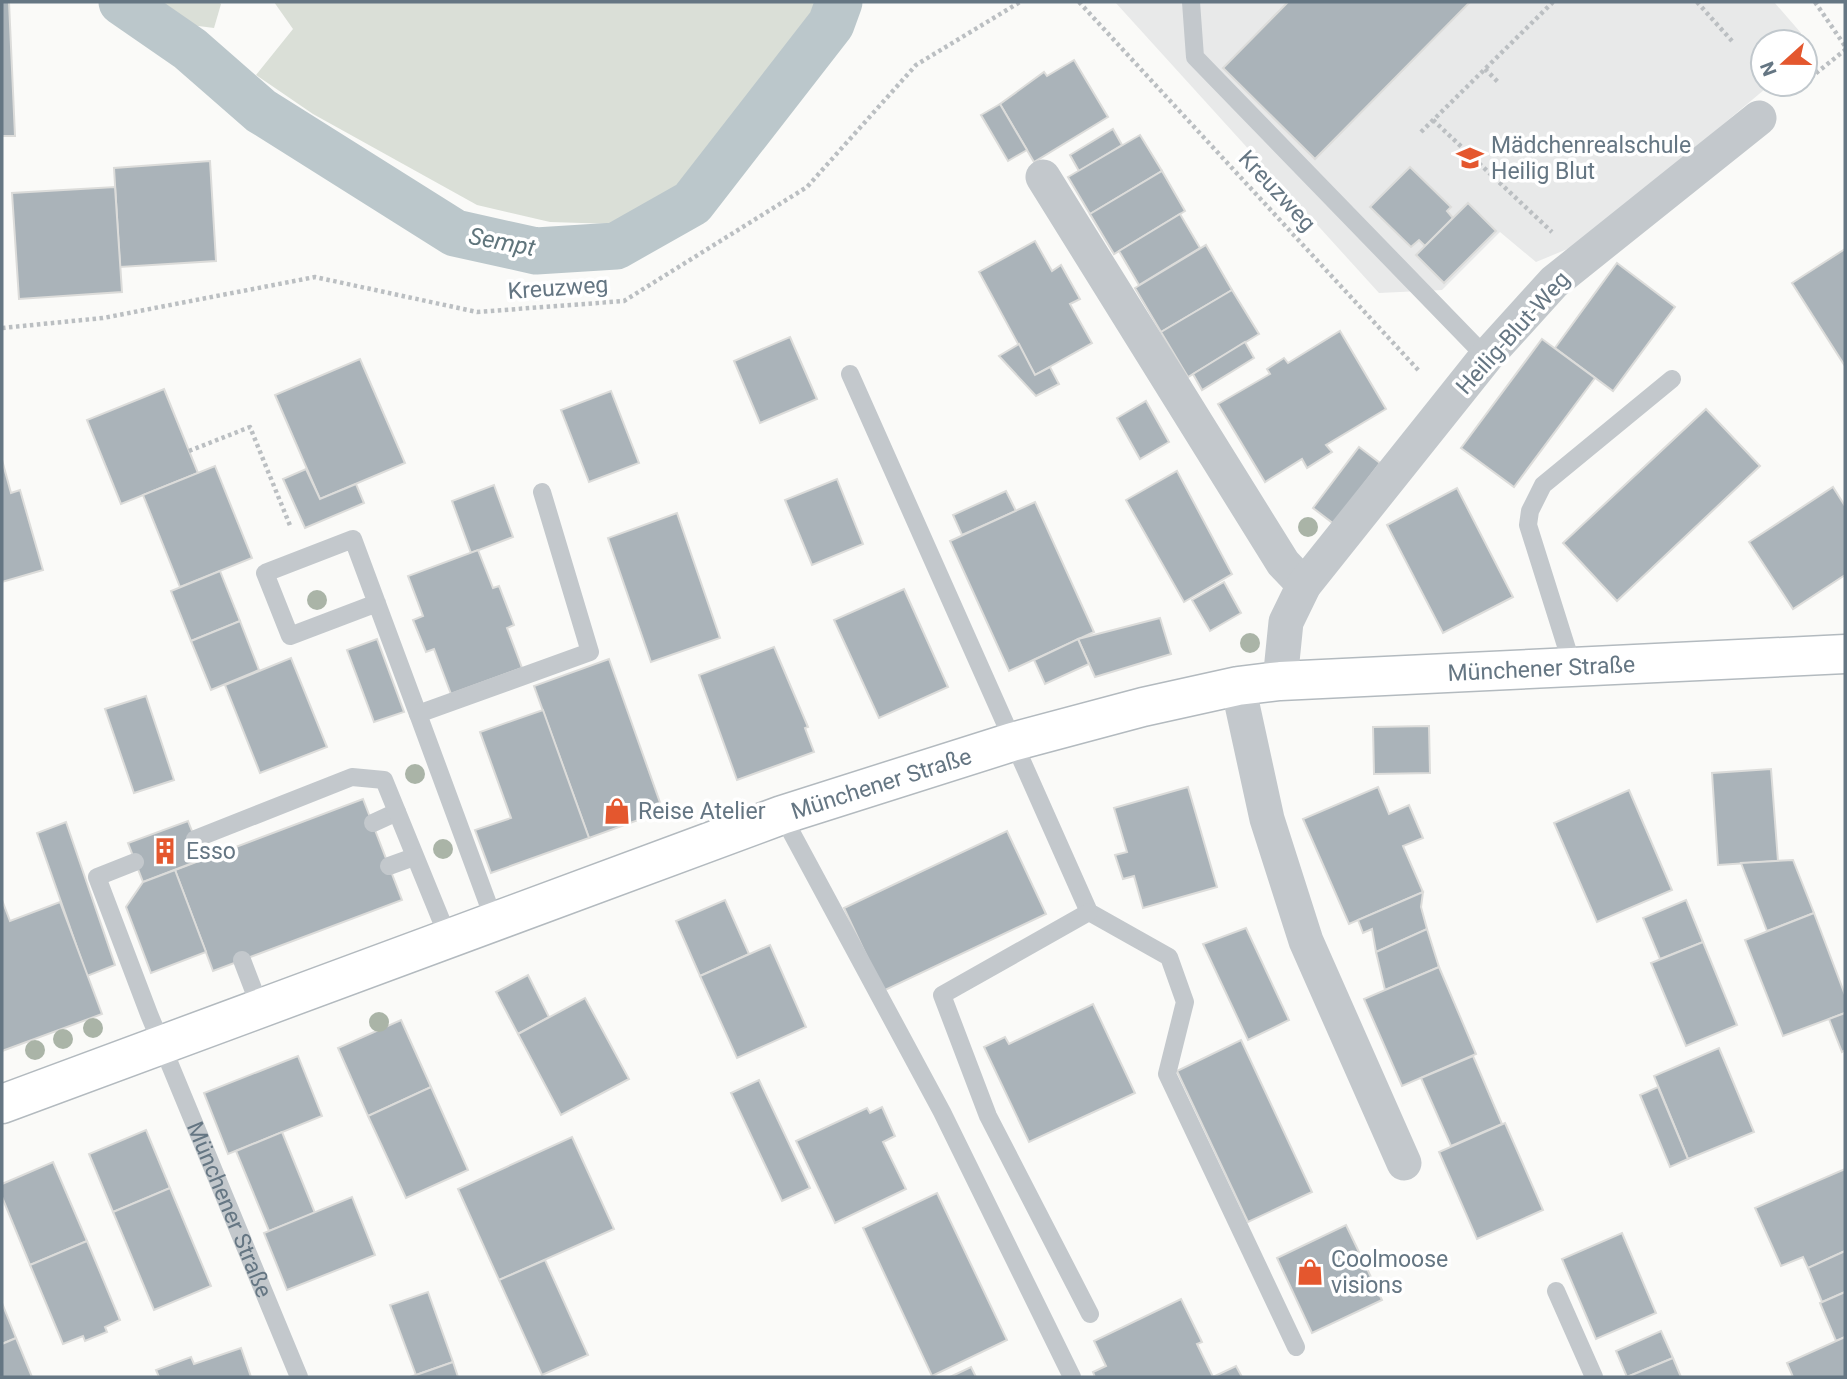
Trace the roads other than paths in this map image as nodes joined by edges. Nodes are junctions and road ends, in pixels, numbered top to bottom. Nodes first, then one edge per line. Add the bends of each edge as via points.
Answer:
1 (1191, 2) edge
2 (1759, 118) dead end
3 (1043, 177) dead end
4 (1486, 357) junction
5 (850, 374) dead end
6 (1672, 379) dead end
7 (542, 492) dead end
8 (1304, 585) junction
9 (377, 603) junction
10 (1845, 654) edge
11 (1573, 668) junction
12 (1280, 681) junction
13 (1238, 686) junction
14 (418, 714) junction
15 (1012, 742) junction
16 (397, 812) junction
17 (782, 815) junction
18 (373, 823) dead end
19 (195, 839) dead end
20 (414, 857) junction
21 (135, 862) dead end
22 (389, 866) dead end
23 (1089, 912) junction
24 (494, 920) junction
25 (448, 937) junction
26 (242, 960) dead end
27 (260, 1007) junction
28 (161, 1044) junction
29 (2, 1104) edge
30 (1404, 1163) dead end
31 (1556, 1291) dead end
32 (1090, 1314) dead end
33 (1296, 1347) dead end
34 (299, 1377) edge
35 (1072, 1377) edge
36 (1594, 1377) edge

1 - 4 lane via 1195,57
2 - 4 street, Heilig-Blut-Weg via 1554,282
3 - 8 street via 1283,563
4 - 8 street, Heilig-Blut-Weg
5 - 15 lane
6 - 11 lane via 1543,485 1530,511 1528,525
7 - 14 lane via 590,652
8 - 12 street, Heilig-Blut-Weg via 1286,622
9 - 9 lane via 353,539 265,573 290,636
9 - 14 lane
10 - 11 street, Münchener Straße
11 - 12 street, Münchener Straße
12 - 13 street, Münchener Straße
13 - 15 street, Münchener Straße
13 - 30 street via 1266,819 1306,941
14 - 24 lane
15 - 17 street, Münchener Straße
15 - 23 lane
16 - 18 lane
16 - 19 lane via 384,780 352,777
16 - 20 lane
17 - 24 street, Münchener Straße
17 - 35 lane via 942,1112
20 - 22 lane
20 - 25 lane
21 - 28 lane via 97,877
23 - 32 lane via 942,995 988,1116
23 - 33 lane via 1169,957 1185,1002 1167,1074
24 - 25 street, Münchener Straße
25 - 27 street, Münchener Straße
26 - 27 lane
27 - 28 street, Münchener Straße
28 - 29 street, Münchener Straße
28 - 34 lane, Münchener Straße
31 - 36 lane

